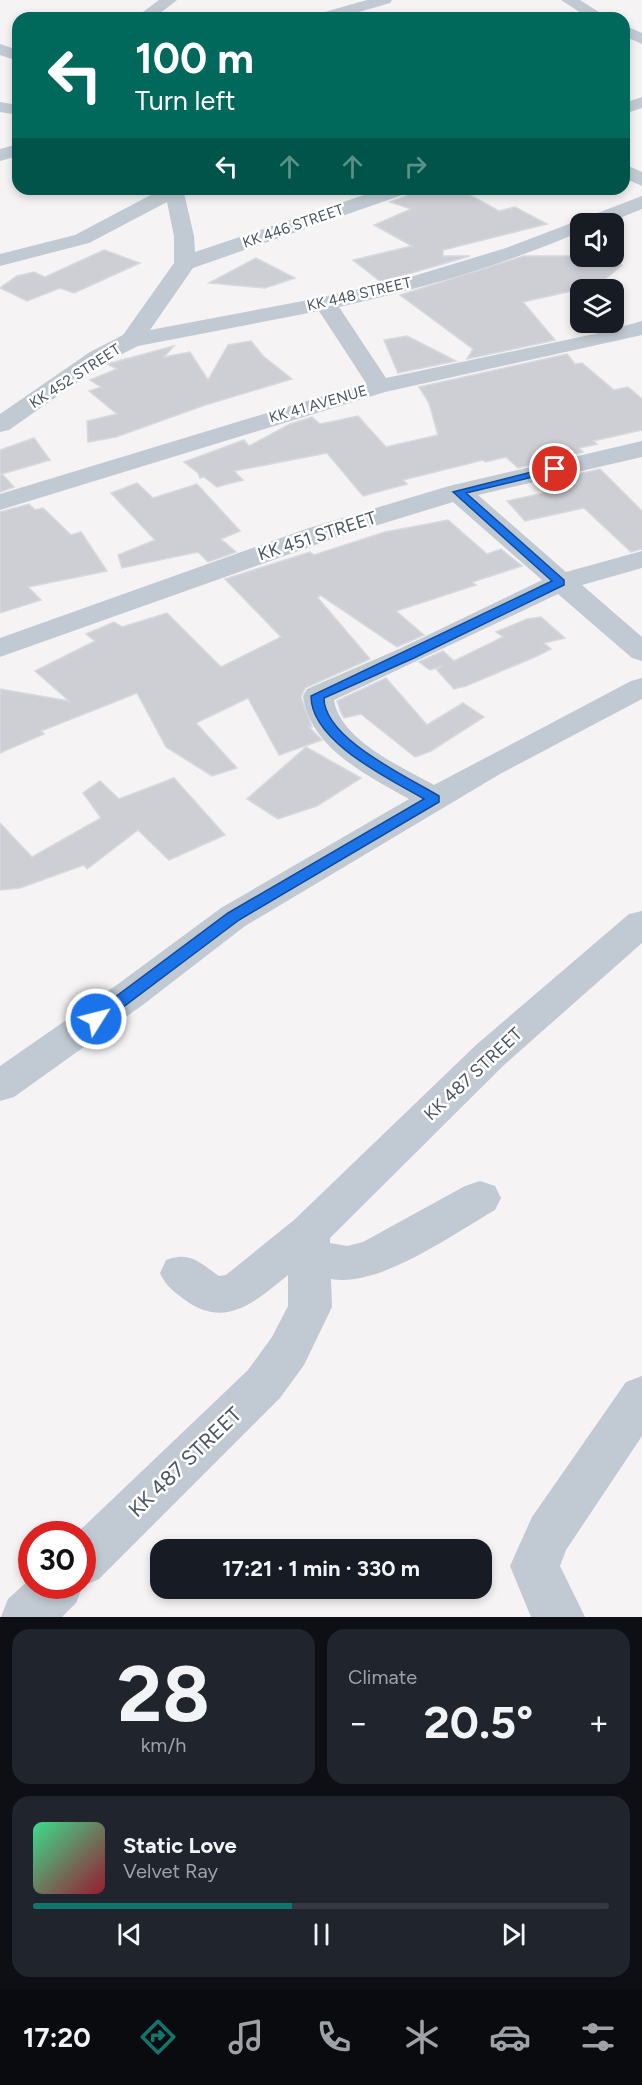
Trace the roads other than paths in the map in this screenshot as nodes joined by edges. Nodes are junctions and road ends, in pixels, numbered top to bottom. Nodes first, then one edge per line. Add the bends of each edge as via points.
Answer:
1 (169, 0) edge
2 (384, 0) edge
3 (569, 0) edge
4 (152, 12) edge
5 (341, 12) edge
6 (587, 12) edge
7 (0, 49) edge
8 (12, 61) edge
9 (166, 195) edge
10 (177, 195) edge
11 (383, 195) edge
12 (642, 202) edge
13 (614, 213) edge
14 (570, 229) edge
15 (0, 260) edge
16 (185, 263) junction
17 (325, 303) junction
18 (642, 328) edge
19 (131, 340) junction
20 (380, 386) junction
21 (0, 425) edge
22 (642, 449) edge
23 (458, 492) junction
24 (0, 502) edge
25 (642, 559) edge
26 (560, 582) junction
27 (0, 648) edge
28 (642, 652) edge
29 (642, 687) edge
30 (434, 799) junction
31 (642, 923) edge
32 (0, 1086) edge
33 (480, 1198) dead end
34 (309, 1244) junction
35 (181, 1273) dead end
36 (642, 1397) edge
37 (96, 1548) edge
38 (45, 1599) edge
39 (26, 1617) edge
40 (560, 1617) edge

1 - 4 street
2 - 5 street
3 - 6 street
7 - 8 street
9 - 15 street via 82,238
10 - 16 street
11 - 16 street, KK 446 STREET
12 - 13 street
14 - 17 street, KK 448 STREET via 505,256
16 - 19 street, KK 452 STREET
17 - 19 street, KK 448 STREET
17 - 20 street
18 - 20 street, KK 41 AVENUE
19 - 21 street, KK 452 STREET via 98,357
20 - 24 street, KK 41 AVENUE
22 - 23 street, KK 451 STREET
23 - 26 street
23 - 27 street, KK 451 STREET via 319,534
25 - 26 street
26 - 28 street
26 - 30 street via 318,696 318,707 355,752
29 - 30 street
30 - 32 street via 233,917
31 - 34 street, KK 487 STREET via 490,1055
33 - 34 street via 372,1258 347,1264
34 - 35 street, KK 487 STREET via 229,1294 209,1293
34 - 37 street, KK 487 STREET via 310,1307 288,1351 264,1384
36 - 40 street via 549,1534 535,1566 546,1596
38 - 39 street

